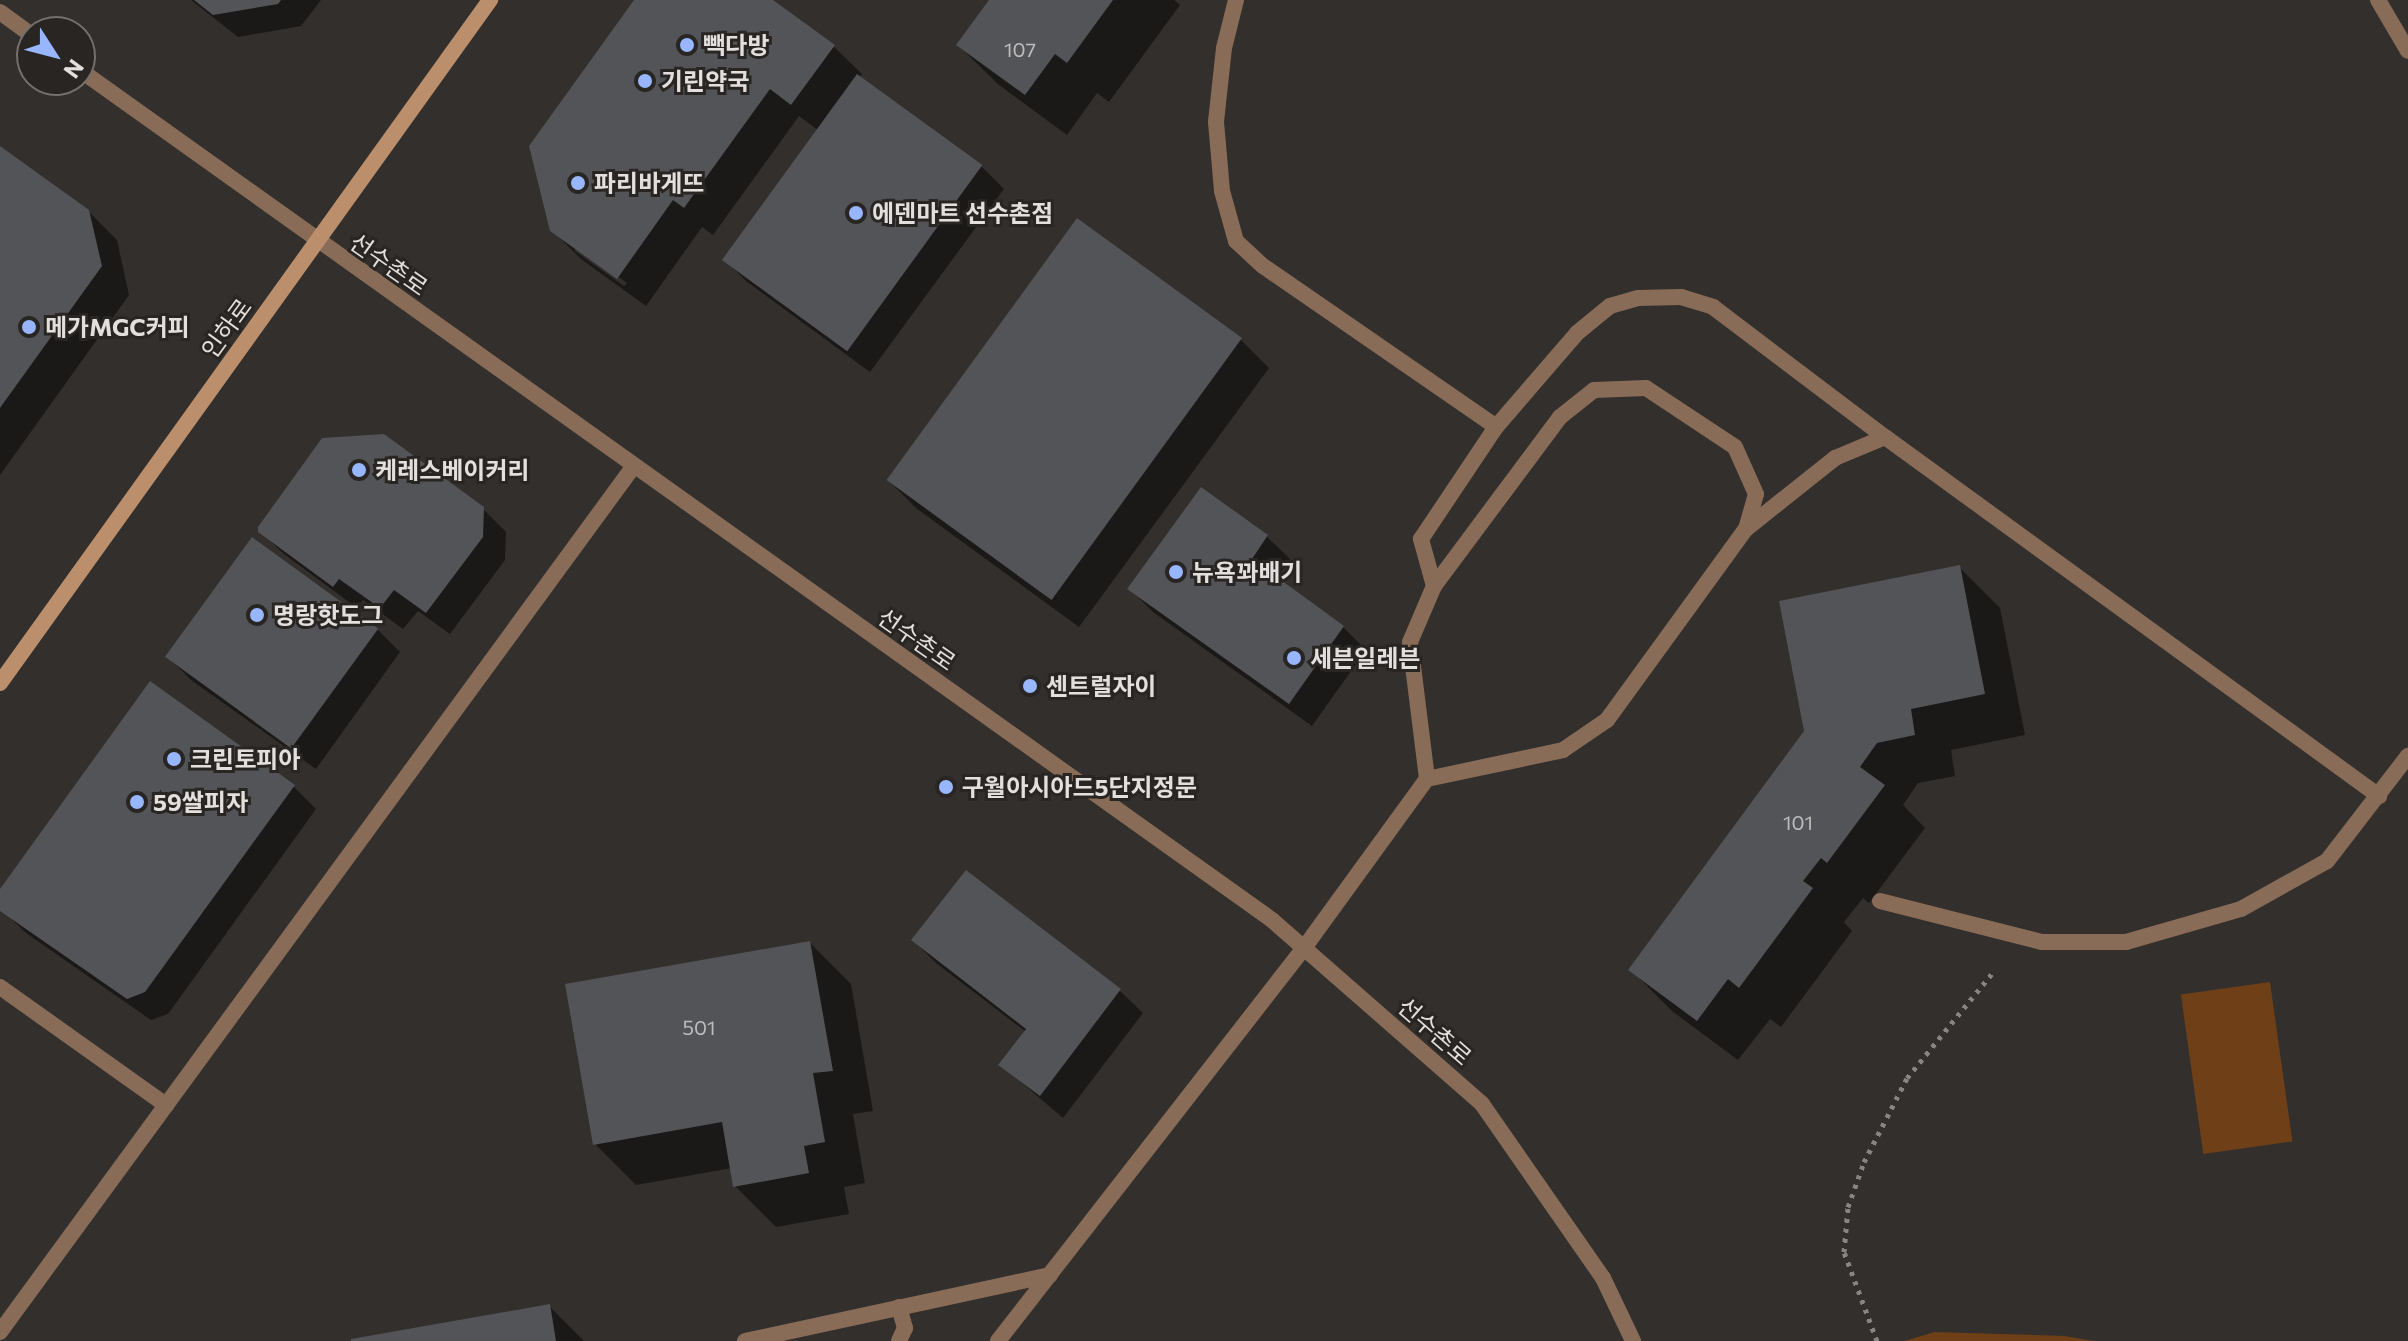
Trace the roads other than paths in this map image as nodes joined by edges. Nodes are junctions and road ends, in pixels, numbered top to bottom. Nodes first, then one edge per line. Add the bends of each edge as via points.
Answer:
1 (490, 0) edge
2 (1236, 0) edge
3 (2378, 0) edge
4 (2408, 51) edge
5 (96, 82) edge
6 (318, 242) junction
7 (1496, 427) junction
8 (1885, 437) junction
9 (633, 467) junction
10 (1746, 529) junction
11 (1434, 586) junction
12 (0, 683) edge
13 (2408, 756) edge
14 (1427, 779) junction
15 (2379, 796) junction
16 (1880, 901) dead end
17 (1304, 948) junction
18 (0, 987) edge
19 (166, 1105) junction
20 (1050, 1275) junction
21 (899, 1307) junction
22 (0, 1332) edge
23 (745, 1341) edge
24 (899, 1341) edge
25 (998, 1341) edge
26 (1633, 1341) edge

1 - 6 main road, 인하로
2 - 7 street via 1224,48 1216,122 1222,191 1236,241 1263,266
3 - 4 street
5 - 6 street, 선수촌로
6 - 9 street, 선수촌로
6 - 12 main road, 인하로
7 - 8 street via 1577,333 1610,306 1638,298 1681,297 1713,307
7 - 11 street via 1421,539
8 - 10 street via 1835,458
8 - 15 street
9 - 17 street, 선수촌로 via 1272,920
9 - 19 street
10 - 11 street via 1756,494 1735,447 1646,388 1594,390 1560,417
10 - 14 street via 1607,720 1563,750
11 - 14 street via 1410,642
13 - 15 street
14 - 17 street
15 - 16 street via 2327,861 2241,909 2126,942 2042,942
17 - 20 street
17 - 26 street, 선수촌로 via 1482,1104 1603,1278
18 - 19 street
19 - 22 street
20 - 21 street
20 - 25 street
21 - 23 street
21 - 24 street via 905,1328

